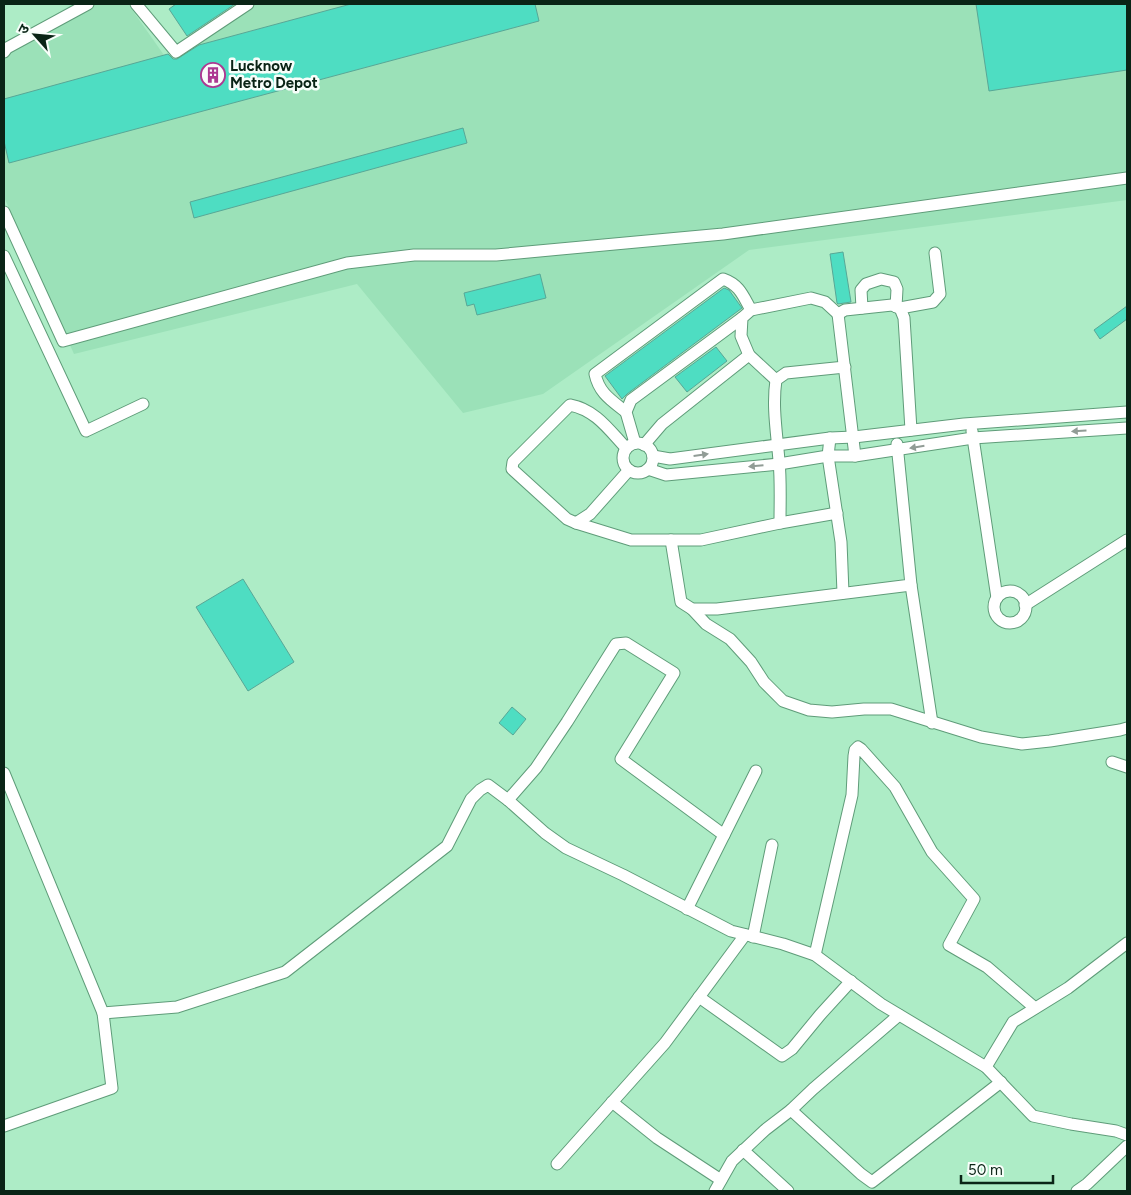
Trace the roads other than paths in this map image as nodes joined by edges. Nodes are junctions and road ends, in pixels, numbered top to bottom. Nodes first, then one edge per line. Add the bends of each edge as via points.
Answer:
1 (88, 4) edge
2 (136, 4) edge
3 (248, 4) edge
4 (4, 52) edge
5 (1127, 178) edge
6 (4, 212) edge
7 (934, 253) dead end
8 (4, 256) edge
9 (862, 308) junction
10 (898, 308) junction
11 (746, 314) junction
12 (838, 314) junction
13 (749, 355) junction
14 (845, 367) junction
15 (776, 380) junction
16 (143, 404) dead end
17 (626, 412) junction
18 (1127, 412) edge
19 (1028, 419) junction
20 (998, 422) junction
21 (970, 424) junction
22 (1127, 428) edge
23 (911, 430) junction
24 (895, 432) junction
25 (1028, 434) junction
26 (854, 436) junction
27 (999, 436) junction
28 (830, 438) junction
29 (973, 438) junction
30 (778, 444) junction
31 (635, 446) junction
32 (898, 450) junction
33 (653, 456) junction
34 (828, 456) junction
35 (855, 456) junction
36 (780, 464) junction
37 (648, 469) junction
38 (629, 470) junction
39 (837, 513) junction
40 (780, 522) junction
41 (576, 523) junction
42 (671, 540) junction
43 (1127, 540) edge
44 (911, 585) junction
45 (843, 593) junction
46 (997, 598) junction
47 (1026, 605) junction
48 (692, 609) junction
49 (932, 723) junction
50 (1127, 728) edge
51 (1112, 762) dead end
52 (1127, 767) edge
53 (756, 771) dead end
54 (4, 773) edge
55 (508, 800) junction
56 (724, 835) junction
57 (772, 845) dead end
58 (687, 909) junction
59 (749, 936) junction
60 (1127, 943) edge
61 (815, 956) junction
62 (851, 981) junction
63 (699, 997) junction
64 (1035, 1008) junction
65 (103, 1013) junction
66 (899, 1015) junction
67 (986, 1067) junction
68 (1001, 1082) junction
69 (612, 1102) junction
70 (791, 1110) junction
71 (4, 1126) edge
72 (1127, 1135) edge
73 (1127, 1146) edge
74 (743, 1150) junction
75 (557, 1164) dead end
76 (721, 1180) junction
77 (1089, 1188) edge
78 (715, 1191) edge
79 (788, 1191) edge
80 (1077, 1191) edge

1 - 4 street
2 - 3 street via 176,52
5 - 6 street via 723,234 496,255 414,254 347,263 62,341
7 - 10 street via 940,294 933,302
8 - 16 street via 86,431
9 - 10 street via 892,305
9 - 10 street via 861,290 866,284 881,280 894,282
9 - 12 street
10 - 23 street via 904,318
11 - 12 street via 811,298 825,302
11 - 13 street via 741,336
11 - 17 street via 631,400
11 - 17 street via 739,290 723,279 595,374 597,384
12 - 14 street
13 - 15 street
13 - 31 street
14 - 15 street via 786,373
14 - 26 street
15 - 30 street
17 - 31 street
18 - 19 street
19 - 20 street
19 - 25 street
20 - 21 street
20 - 27 street
21 - 23 street
21 - 29 street
22 -> 25 street
23 - 24 street
24 - 26 street
24 - 32 street
25 - 27 street
26 - 28 street
26 - 35 street
27 - 29 street
28 - 30 street
28 - 34 street
29 -> 32 street
29 - 46 street
33 -> 30 street via 670,459
30 - 36 street
31 - 33 street via 651,451
31 - 38 street via 623,458
31 - 41 street via 594,414 570,405 513,462 512,469 567,519
32 - 35 street
32 - 44 street
33 - 37 street
34 - 35 street
34 - 36 street
34 - 39 street
36 -> 37 street via 666,475
36 - 40 street
37 - 38 street via 639,473
38 - 41 street via 590,514
39 - 40 street
39 - 45 street
40 - 42 street via 701,540
41 - 42 street via 631,540
42 - 48 street via 681,602
43 - 47 street
44 - 45 street
44 - 49 street
45 - 48 street via 717,609
46 - 47 street via 1006,592 1016,593
46 - 47 street via 995,613 1006,623 1021,619
48 - 49 street via 706,624 730,639 782,701 809,710 832,712 891,709
49 - 50 street via 981,738 1022,744
51 - 52 street
53 - 56 street
54 - 65 street
55 - 56 street via 536,768 616,644 626,643 674,673 621,759
55 - 58 street via 566,848
55 - 65 street via 488,785 480,790 471,799 447,846 285,972 177,1007
56 - 58 street
57 - 59 street
58 - 59 street via 731,931
59 - 61 street
59 - 63 street
60 - 64 street via 1068,988
61 - 62 street
61 - 64 street via 852,795 854,756 858,746 895,787 932,852 974,899 949,945 987,967
62 - 63 street via 792,1049 782,1056
62 - 66 street
63 - 69 street via 665,1044
64 - 67 street via 1013,1022
65 - 71 street via 112,1088
66 - 67 street
66 - 70 street
67 - 68 street
68 - 70 street via 872,1182
68 - 72 street via 1033,1116
69 - 75 street
69 - 76 street via 656,1138
70 - 74 street
73 - 77 street
74 - 76 street
74 - 79 street
76 - 78 street
77 - 80 street

